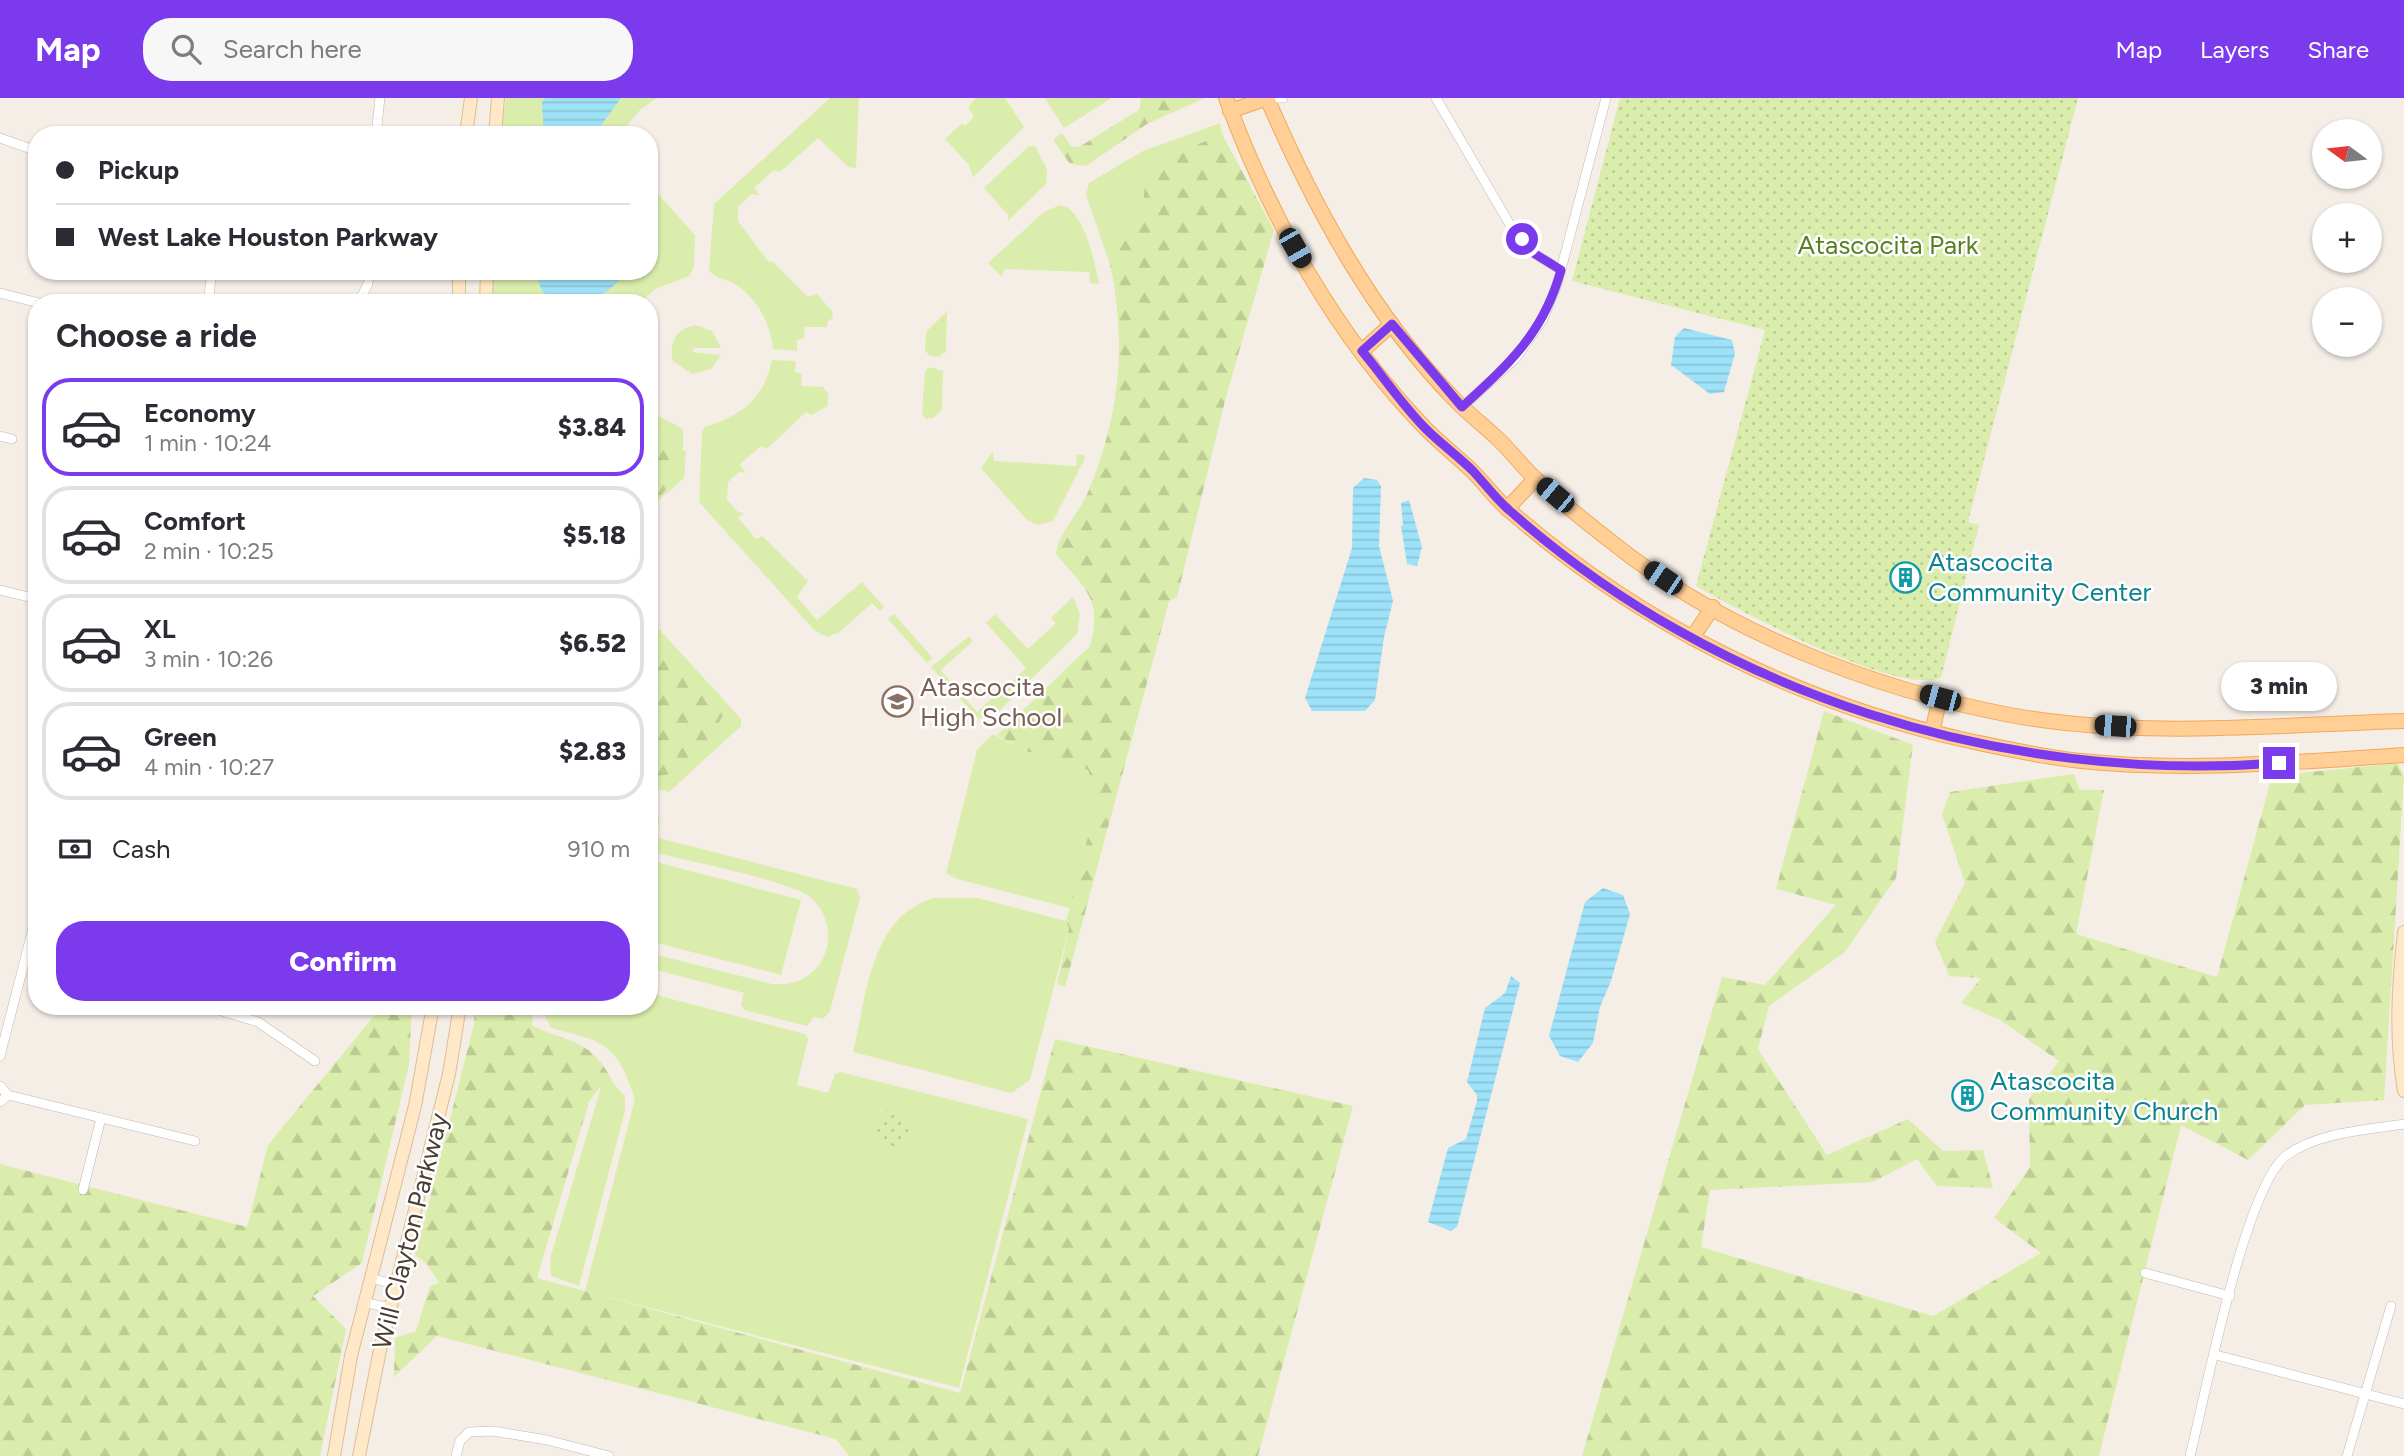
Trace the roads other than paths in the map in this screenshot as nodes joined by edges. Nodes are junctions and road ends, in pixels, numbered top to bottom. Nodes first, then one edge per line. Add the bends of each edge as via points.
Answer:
1 (380, 98) edge
2 (471, 98) edge
3 (498, 98) edge
4 (1268, 98) edge
5 (1283, 98) edge
6 (1436, 98) edge
7 (1606, 98) edge
8 (1228, 104) edge
9 (377, 126) edge
10 (467, 126) edge
11 (496, 126) edge
12 (0, 138) edge
13 (28, 148) edge
14 (1561, 270) junction
15 (0, 293) edge
16 (28, 300) edge
17 (1392, 324) junction
18 (1362, 351) junction
19 (1462, 407) junction
20 (0, 436) edge
21 (12, 439) dead end
22 (1535, 479) junction
23 (1507, 509) junction
24 (0, 590) edge
25 (28, 597) edge
26 (1713, 607) junction
27 (1692, 638) junction
28 (1940, 698) junction
29 (2404, 721) edge
30 (1932, 732) junction
31 (2404, 755) edge
32 (2404, 932) edge
33 (28, 946) edge
34 (24, 960) junction
35 (28, 961) edge
36 (235, 1015) edge
37 (431, 1015) edge
38 (458, 1015) edge
39 (0, 1056) edge
40 (315, 1060) dead end
41 (0, 1086) edge
42 (2404, 1091) edge
43 (8, 1095) junction
44 (0, 1102) edge
45 (101, 1118) junction
46 (2404, 1124) edge
47 (195, 1141) dead end
48 (83, 1191) dead end
49 (2146, 1273) dead end
50 (370, 1278) junction
51 (397, 1285) junction
52 (2230, 1296) junction
53 (363, 1303) junction
54 (2391, 1306) dead end
55 (390, 1308) junction
56 (2216, 1355) junction
57 (2363, 1394) junction
58 (2404, 1404) edge
59 (334, 1456) edge
60 (359, 1456) edge
61 (456, 1456) edge
62 (609, 1456) edge
63 (2190, 1456) edge
64 (2347, 1456) edge

1 - 9 street
2 - 10 main road
3 - 11 main road
4 - 5 street
4 - 8 main road
4 - 17 main road via 1313,198
6 - 14 street via 1509,223 1535,254
7 - 14 street
8 - 18 main road via 1277,217
12 - 13 street
14 - 19 street via 1543,320 1516,358
15 - 16 street
17 - 18 main road
17 - 19 main road
18 - 23 main road via 1423,426
19 - 22 main road
20 - 21 street
22 - 23 main road
22 - 26 main road via 1616,546
23 - 27 main road via 1595,579
24 - 25 street
26 - 27 main road
26 - 28 main road via 1861,676
27 - 30 main road via 1742,665 1813,694
28 - 29 main road via 2021,716 2164,730
28 - 30 main road
30 - 31 main road via 2048,757 2190,767
32 - 42 main road via 2397,1051
33 - 34 street
34 - 35 street
34 - 39 street
36 - 40 street via 258,1022
37 - 50 main road, Will Clayton Parkway via 415,1106
38 - 51 main road, Will Clayton Parkway via 447,1084
41 - 43 street
43 - 44 street
43 - 45 street
45 - 47 street
45 - 48 street
46 - 52 street via 2327,1138 2283,1157 2270,1172 2248,1226
49 - 52 street
50 - 51 street
50 - 53 main road, Will Clayton Parkway
51 - 55 main road, Will Clayton Parkway
52 - 56 street
53 - 55 street
53 - 59 main road, Will Clayton Parkway
54 - 57 street
55 - 60 main road, Will Clayton Parkway
56 - 57 street
56 - 63 street
57 - 58 street
57 - 64 street
61 - 62 street via 460,1441 469,1432 547,1440

